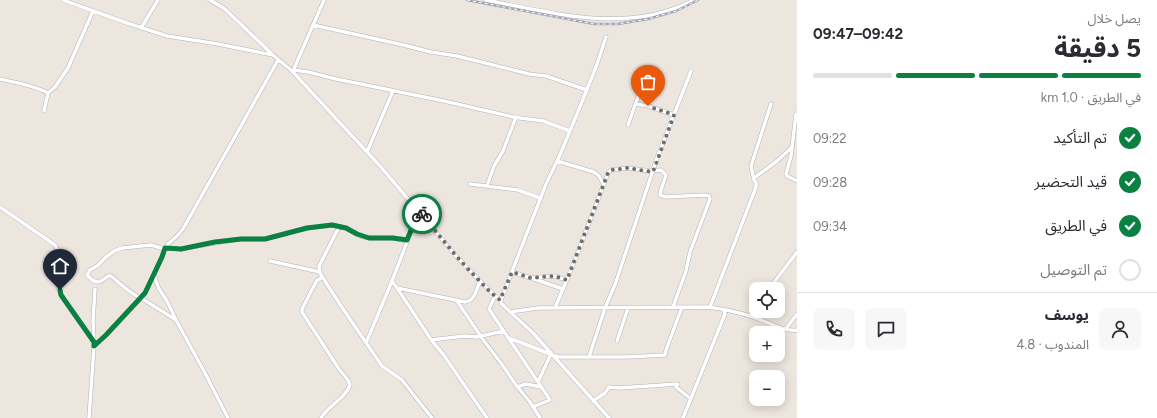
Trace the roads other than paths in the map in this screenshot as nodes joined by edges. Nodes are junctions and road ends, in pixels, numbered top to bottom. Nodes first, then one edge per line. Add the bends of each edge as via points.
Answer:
1 (63, 0) edge
2 (158, 0) edge
3 (210, 0) edge
4 (324, 0) edge
5 (486, 0) edge
6 (694, 0) edge
7 (72, 2) edge
8 (508, 2) edge
9 (93, 11) junction
10 (313, 25) junction
11 (141, 28) junction
12 (606, 37) dead end
13 (264, 46) junction
14 (262, 54) junction
15 (273, 55) junction
16 (278, 60) junction
17 (293, 71) junction
18 (691, 71) dead end
19 (0, 79) edge
20 (644, 80) dead end
21 (587, 90) junction
22 (393, 91) junction
23 (48, 93) junction
24 (636, 104) junction
25 (771, 104) dead end
26 (44, 111) dead end
27 (796, 114) dead end
28 (674, 115) junction
29 (516, 117) junction
30 (628, 125) dead end
31 (570, 131) junction
32 (792, 147) junction
33 (367, 152) junction
34 (557, 161) junction
35 (653, 172) junction
36 (754, 178) junction
37 (797, 181) edge
38 (470, 184) dead end
39 (604, 185) junction
40 (487, 186) junction
41 (540, 198) junction
42 (0, 207) edge
43 (419, 211) junction
44 (339, 226) junction
45 (407, 240) junction
46 (165, 248) junction
47 (797, 252) edge
48 (270, 261) dead end
49 (320, 272) junction
50 (512, 272) junction
51 (154, 275) junction
52 (322, 276) junction
53 (531, 278) junction
54 (567, 280) junction
55 (392, 281) junction
56 (480, 281) junction
57 (774, 282) edge
58 (397, 288) junction
59 (95, 289) dead end
60 (563, 289) junction
61 (495, 296) junction
62 (141, 298) junction
63 (500, 300) junction
64 (457, 301) junction
65 (673, 307) junction
66 (682, 307) junction
67 (710, 307) junction
68 (555, 308) junction
69 (605, 308) junction
70 (628, 308) junction
71 (724, 310) junction
72 (510, 312) junction
73 (797, 314) edge
74 (749, 316) edge
75 (755, 318) edge
76 (176, 320) junction
77 (775, 326) edge
78 (785, 330) joint
79 (797, 330) edge
80 (504, 331) junction
81 (481, 336) junction
82 (508, 338) junction
83 (431, 340) junction
84 (617, 341) dead end
85 (366, 343) junction
86 (94, 344) junction
87 (552, 355) junction
88 (589, 357) junction
89 (538, 382) junction
90 (517, 387) junction
91 (541, 387) junction
92 (691, 399) junction
93 (593, 401) junction
94 (534, 408) junction
95 (89, 418) edge
96 (228, 418) edge
97 (321, 418) edge
98 (432, 418) edge
99 (487, 418) edge
100 (540, 418) edge
101 (609, 418) edge
102 (683, 418) edge

1 - 7 street
2 - 11 street
3 - 13 street via 225,9
4 - 10 street
5 - 8 street
6 - 8 street via 666,11 626,19 576,16
7 - 9 street
9 - 11 street
9 - 23 street via 68,68 55,88
10 - 17 street
10 - 21 street via 546,76
11 - 14 street via 167,36
12 - 21 street
13 - 14 street via 265,51
13 - 15 street
14 - 15 street
15 - 16 street
16 - 17 street
16 - 46 street via 183,229
17 - 22 street
17 - 33 street
18 - 28 street
19 - 23 street
20 - 24 street
21 - 31 street
22 - 29 street
22 - 33 street
23 - 26 street
24 - 28 street
24 - 30 street
25 - 36 street via 751,166
27 - 32 street
28 - 35 street
29 - 31 street via 542,121
29 - 40 street
31 - 34 street
32 - 36 street
32 - 37 street via 786,174
33 - 43 street
34 - 39 street via 594,172
34 - 41 street
35 - 39 street via 628,168 611,170
35 - 65 street via 661,170 666,174 660,195 705,195 710,199
35 - 69 street
36 - 67 street via 756,187
38 - 40 street
39 - 54 street
40 - 41 street via 518,190
41 - 50 street
42 - 86 street via 55,245 60,253 52,268 61,295
43 - 45 street
43 - 56 street
44 - 45 street via 369,238
44 - 46 street via 307,228 265,239 215,242 181,249
44 - 49 street via 320,262
45 - 55 street
46 - 51 street
46 - 62 street via 151,245 119,249 87,275 96,282 111,276 132,294
47 - 57 street
48 - 49 street
49 - 52 street
50 - 53 street
50 - 63 street
51 - 62 street
51 - 76 street via 159,290 168,301
52 - 85 street
52 - 97 street via 317,280 302,312 350,385
53 - 54 street via 554,276
53 - 60 street
54 - 60 street
55 - 58 street
55 - 85 street
56 - 61 street
56 - 64 street via 470,301
58 - 64 street
58 - 83 street
59 - 86 street via 92,321
60 - 68 street
61 - 63 street
61 - 80 street via 489,309
62 - 76 street
62 - 86 street
63 - 72 street
64 - 81 street
65 - 66 street
65 - 70 street
66 - 67 street
66 - 88 street via 665,355
67 - 71 street
68 - 69 street
68 - 72 street
69 - 70 street
69 - 88 street
70 - 84 street
71 - 74 street
71 - 92 street via 725,314
72 - 87 street via 534,333
73 - 78 street
75 - 77 street
76 - 96 street
78 - 79 street
80 - 81 street
80 - 82 street
81 - 83 street
81 - 90 street
82 - 87 street
82 - 89 street
83 - 99 street
85 - 98 street via 382,366 402,380
86 - 95 street
87 - 88 street
87 - 89 street
87 - 93 street
89 - 91 street
90 - 91 street via 526,384
90 - 94 street
91 - 94 street via 550,400
92 - 93 street via 676,387 678,384 609,387
92 - 102 street
93 - 101 street
94 - 100 street

